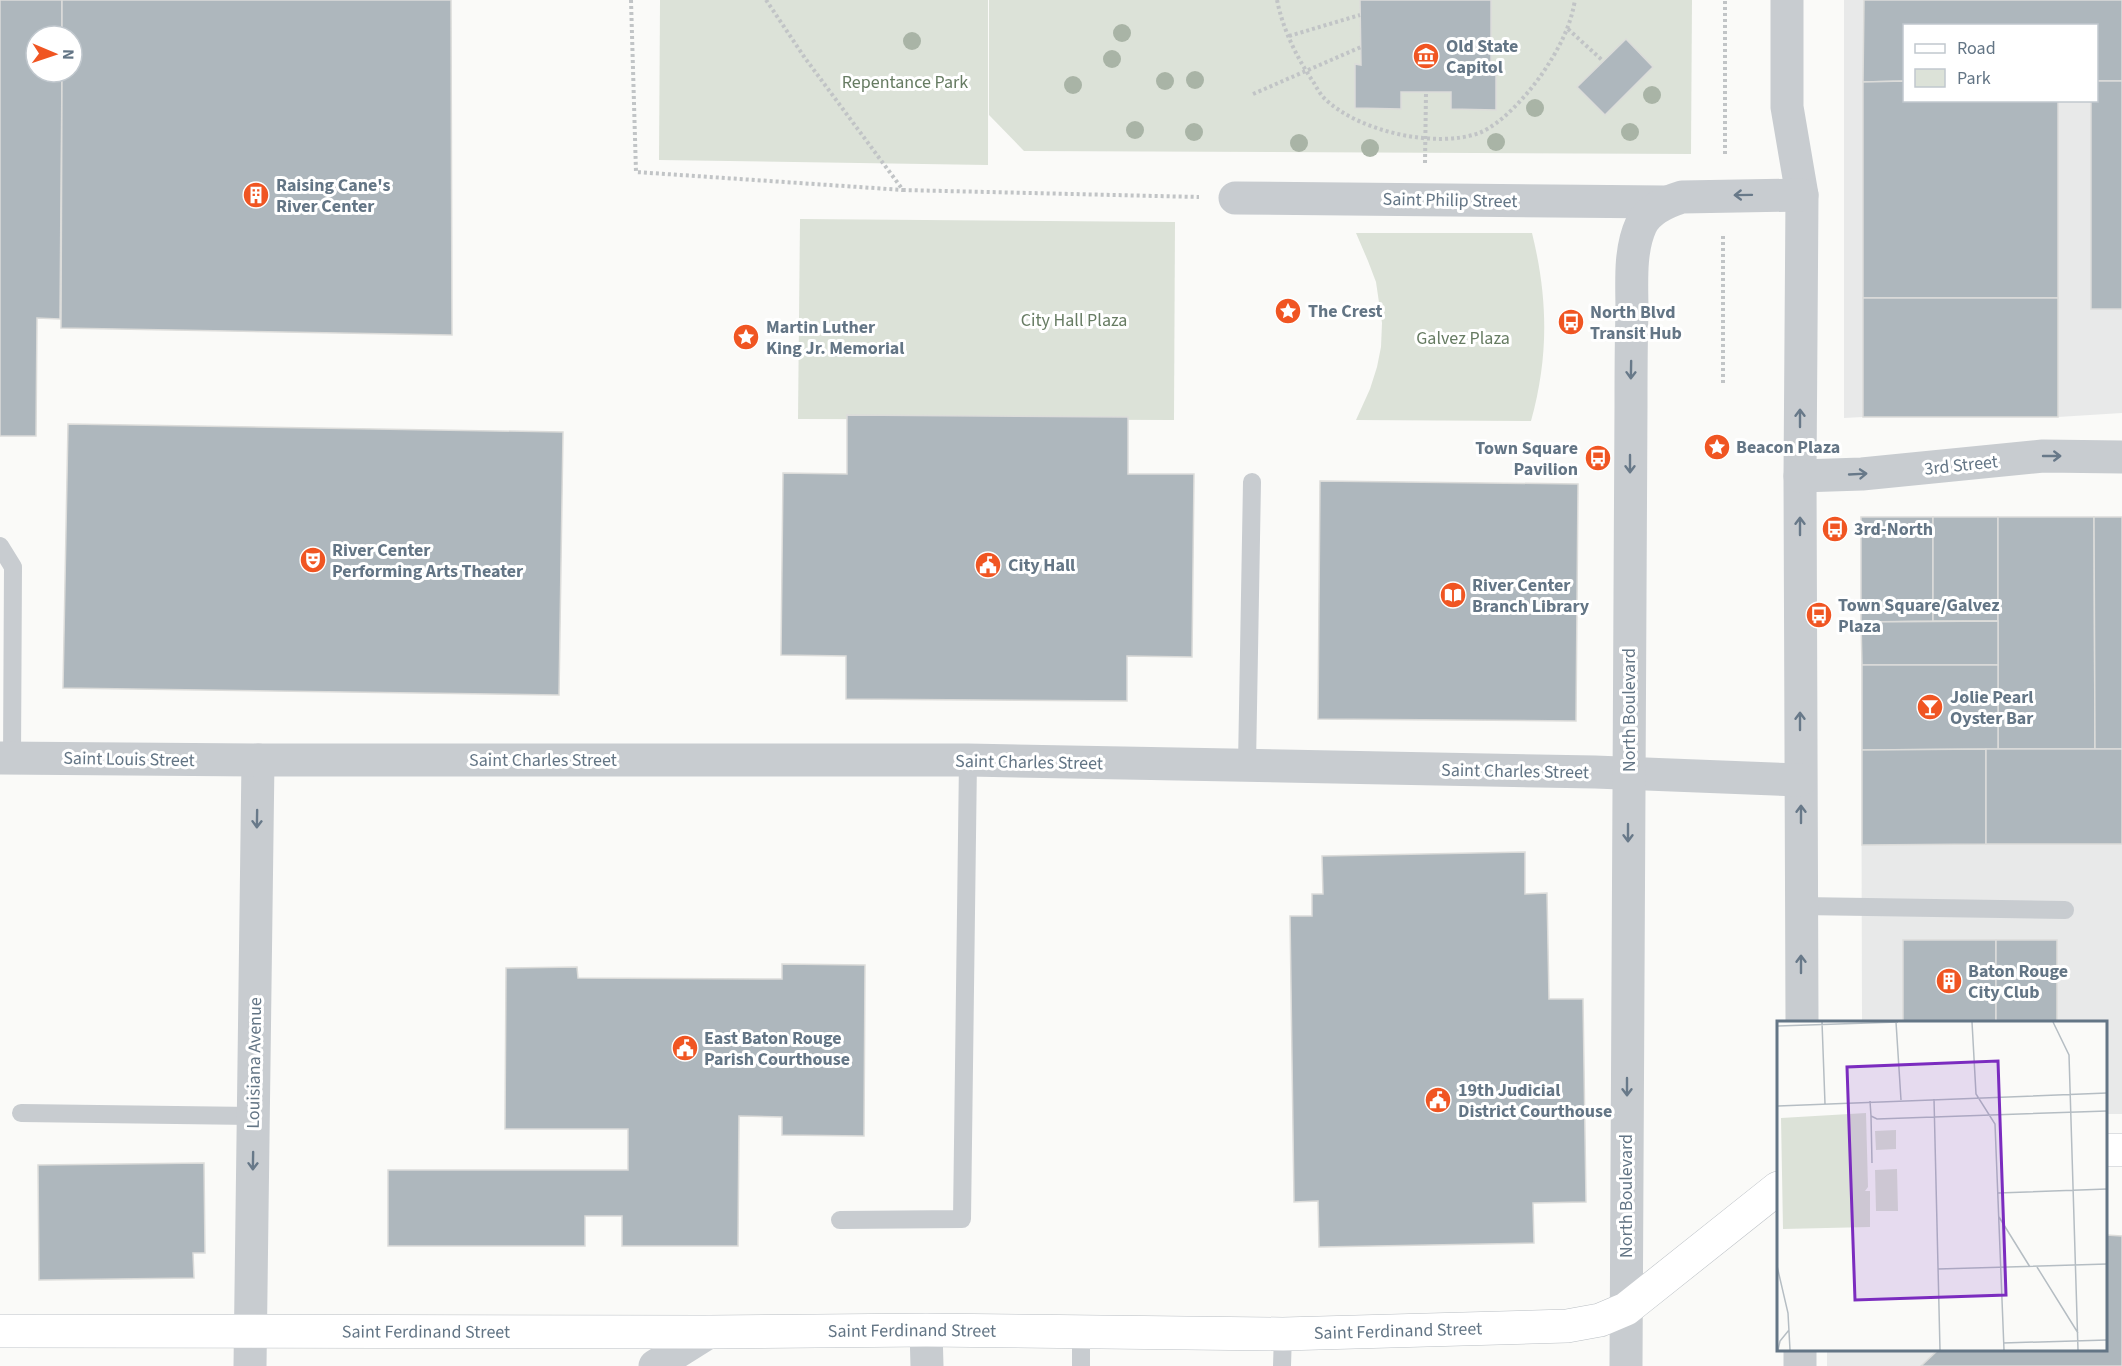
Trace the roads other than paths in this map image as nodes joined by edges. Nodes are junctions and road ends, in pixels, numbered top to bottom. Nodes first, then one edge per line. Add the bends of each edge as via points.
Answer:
1 (1786, 0) edge
2 (1802, 195) junction
3 (1235, 198) road end
4 (1665, 202) junction
5 (2122, 457) edge
6 (1800, 476) junction
7 (1252, 482) dead end
8 (0, 546) edge
9 (6, 758) edge
10 (258, 760) junction
11 (968, 760) junction
12 (1246, 765) junction
13 (1628, 774) junction
14 (1800, 780) junction
15 (1801, 906) junction
16 (2065, 910) dead end
17 (1802, 1021) edge
18 (21, 1113) dead end
19 (253, 1116) junction
20 (1777, 1190) edge
21 (840, 1220) dead end
22 (1626, 1309) junction
23 (0, 1330) edge
24 (250, 1330) junction
25 (926, 1330) junction
26 (1081, 1331) junction
27 (709, 1332) junction
28 (1283, 1334) junction
29 (250, 1366) edge
30 (655, 1366) edge
31 (927, 1366) edge
32 (1081, 1366) edge
33 (1282, 1366) edge
34 (1626, 1366) edge

1 - 2 street via 1787,107
2 -> 4 street via 1700,196
6 -> 2 street
3 - 4 street, Saint Philip Street
4 -> 13 street, North Boulevard via 1642,225 1634,256
6 -> 5 street, 3rd Street via 1862,474 2043,456
14 -> 6 street
7 - 12 lane
8 - 9 lane via 13,567
9 - 10 street, Saint Louis Street
10 - 11 street, Saint Charles Street
10 -> 19 street, Louisiana Avenue
11 - 12 street, Saint Charles Street
11 - 21 lane via 962,1219
12 - 13 street, Saint Charles Street
13 - 14 street, Saint Charles Street
13 -> 22 street, North Boulevard
15 -> 14 street
15 - 16 lane
17 -> 15 street
18 - 19 lane
19 -> 24 street, Louisiana Avenue
20 - 22 main road, Saint Ferdinand Street
22 - 28 main road, Saint Ferdinand Street via 1587,1323 1557,1326
22 - 34 street, North Boulevard
23 - 24 main road, Saint Ferdinand Street
24 - 27 main road, Saint Ferdinand Street
24 - 29 street, Louisiana Avenue
25 - 26 main road, Saint Ferdinand Street
25 - 27 main road, Saint Ferdinand Street
25 - 31 street
26 - 28 main road, Saint Ferdinand Street
26 - 32 lane
27 - 30 street
28 - 33 lane

